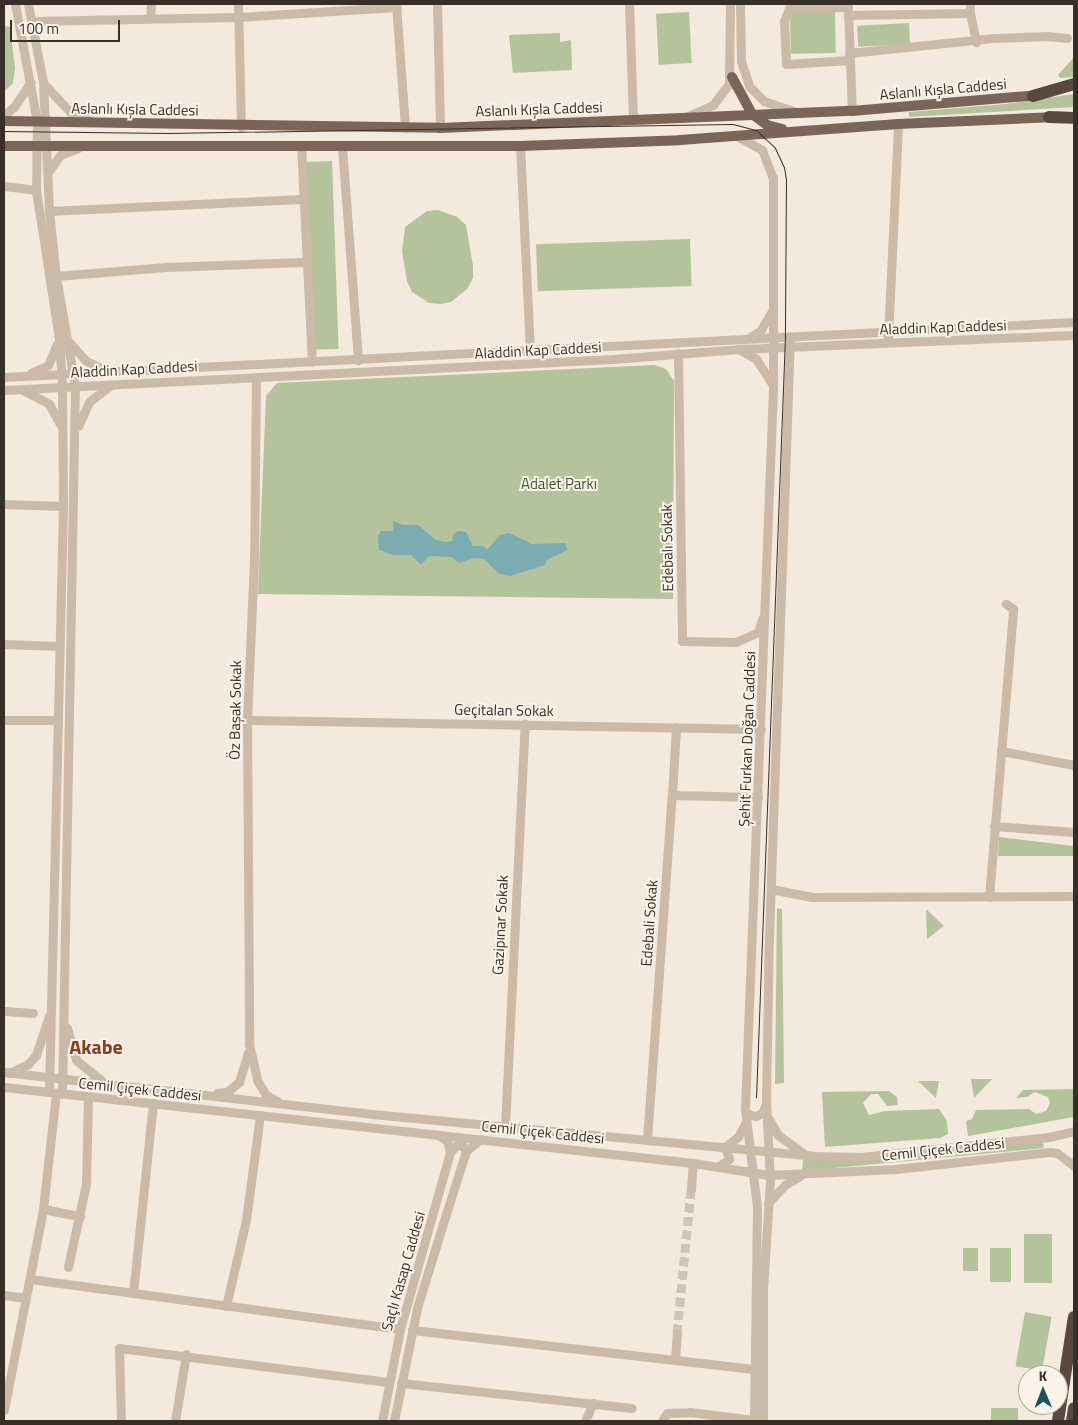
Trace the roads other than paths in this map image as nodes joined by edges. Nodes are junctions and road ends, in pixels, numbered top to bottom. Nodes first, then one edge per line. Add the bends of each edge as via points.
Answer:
1 (15, 4) edge
2 (28, 4) edge
3 (151, 4) edge
4 (238, 4) edge
5 (437, 4) edge
6 (629, 4) edge
7 (730, 4) edge
8 (740, 4) edge
9 (397, 5) edge
10 (848, 8) edge
11 (970, 8) edge
12 (238, 17) junction
13 (150, 19) junction
14 (32, 21) junction
15 (1067, 38) dead end
16 (976, 42) junction
17 (849, 57) junction
18 (732, 77) junction
19 (31, 82) junction
20 (43, 82) junction
21 (1074, 84) edge
22 (1074, 88) edge
23 (1033, 96) junction
24 (852, 111) junction
25 (803, 112) junction
26 (752, 114) junction
27 (4, 115) edge
28 (683, 117) junction
29 (1050, 117) joint
30 (1074, 117) edge
31 (632, 120) junction
32 (4, 121) edge
33 (42, 122) junction
34 (101, 123) junction
35 (898, 124) junction
36 (241, 127) junction
37 (405, 128) junction
38 (440, 128) junction
39 (798, 130) junction
40 (737, 136) junction
41 (4, 146) edge
42 (300, 146) junction
43 (342, 146) junction
44 (520, 146) junction
45 (41, 147) junction
46 (85, 147) junction
47 (47, 176) junction
48 (4, 186) edge
49 (36, 190) junction
50 (303, 199) junction
51 (49, 211) junction
52 (305, 262) junction
53 (56, 276) junction
54 (774, 306) junction
55 (1074, 322) edge
56 (888, 332) junction
57 (1074, 335) edge
58 (790, 336) junction
59 (774, 337) junction
60 (747, 338) junction
61 (62, 339) junction
62 (888, 343) junction
63 (789, 347) junction
64 (774, 348) junction
65 (739, 349) junction
66 (530, 350) junction
67 (678, 353) junction
68 (358, 360) junction
69 (312, 362) junction
70 (115, 371) junction
71 (75, 373) junction
72 (62, 374) junction
73 (20, 376) junction
74 (4, 377) edge
75 (256, 377) junction
76 (115, 384) junction
77 (62, 386) junction
78 (75, 386) junction
79 (21, 388) junction
80 (774, 389) junction
81 (4, 390) edge
82 (63, 433) junction
83 (75, 433) junction
84 (4, 504) edge
85 (63, 506) junction
86 (1006, 604) dead end
87 (765, 609) junction
88 (4, 644) edge
89 (59, 646) junction
90 (4, 720) edge
91 (58, 720) junction
92 (247, 720) junction
93 (525, 723) junction
94 (676, 727) junction
95 (761, 729) junction
96 (1001, 751) junction
97 (1074, 765) edge
98 (672, 795) junction
99 (758, 797) junction
100 (994, 826) junction
101 (1074, 832) edge
102 (771, 889) junction
103 (1074, 896) edge
104 (989, 897) junction
105 (52, 1001) junction
106 (64, 1010) junction
107 (4, 1011) edge
108 (33, 1013) dead end
109 (249, 1044) junction
110 (6, 1072) edge
111 (50, 1077) junction
112 (62, 1078) junction
113 (105, 1083) junction
114 (4, 1087) edge
115 (56, 1093) junction
116 (205, 1095) junction
117 (88, 1098) junction
118 (766, 1101) junction
119 (153, 1103) junction
120 (282, 1104) junction
121 (745, 1109) junction
122 (260, 1116) junction
123 (767, 1116) junction
124 (746, 1122) junction
125 (505, 1127) junction
126 (1074, 1131) edge
127 (438, 1134) junction
128 (1049, 1137) junction
129 (481, 1139) junction
130 (647, 1140) junction
131 (748, 1146) junction
132 (721, 1147) junction
133 (466, 1151) junction
134 (450, 1152) junction
135 (768, 1152) junction
136 (1050, 1152) junction
137 (808, 1155) junction
138 (693, 1163) junction
139 (1074, 1166) edge
140 (718, 1167) junction
141 (742, 1171) junction
142 (753, 1173) junction
143 (769, 1175) junction
144 (802, 1175) junction
145 (755, 1186) junction
146 (691, 1189) tunnel mouth
147 (768, 1203) junction
148 (43, 1209) junction
149 (80, 1216) junction
150 (68, 1267) dead end
151 (30, 1279) junction
152 (132, 1293) junction
153 (4, 1294) edge
154 (26, 1298) junction
155 (226, 1306) junction
156 (1074, 1314) edge
157 (1074, 1317) edge
158 (400, 1329) junction
159 (412, 1330) junction
160 (677, 1333) tunnel mouth
161 (186, 1354) junction
162 (675, 1360) junction
163 (1061, 1365) edge
164 (754, 1369) junction
165 (388, 1382) junction
166 (400, 1383) junction
167 (593, 1403) junction
168 (632, 1408) dead end
169 (1074, 1408) edge
170 (4, 1410) edge
171 (121, 1421) edge
172 (175, 1421) edge
173 (382, 1421) edge
174 (394, 1421) edge
175 (585, 1421) edge
176 (662, 1421) edge
177 (757, 1421) edge
178 (1058, 1421) edge
179 (1072, 1421) edge

1 - 19 street
2 - 14 street
3 - 13 street
4 - 12 street
5 - 38 street
6 - 31 street
7 - 18 street
8 - 25 street via 742,68 748,86 770,105
9 - 12 street
9 - 37 street
10 - 11 street
10 - 17 street
10 - 17 street via 789,8 784,21 786,64
11 - 16 street
12 - 13 street
12 - 36 street
13 - 14 street
14 - 20 street
15 - 16 street via 1047,36
16 - 17 street
17 - 24 street
18 - 26 main road
18 - 28 street via 726,91 713,105
19 - 27 street via 14,107
19 - 33 street
20 - 33 street
20 - 34 street via 70,112
21 - 23 highway
22 - 23 main road, Aslanlı Kışla Caddesi
23 - 24 main road, Aslanlı Kışla Caddesi
24 - 25 main road, Aslanlı Kışla Caddesi
25 - 26 main road, Aslanlı Kışla Caddesi
26 - 28 main road, Aslanlı Kışla Caddesi
26 - 39 main road via 776,128
28 - 31 main road, Aslanlı Kışla Caddesi
29 - 30 highway
29 - 35 main road, Aslanlı Kışla Caddesi
31 - 38 main road, Aslanlı Kışla Caddesi
32 - 33 main road, Aslanlı Kışla Caddesi
33 - 34 main road, Aslanlı Kışla Caddesi
33 - 45 street
34 - 36 main road, Aslanlı Kışla Caddesi
35 - 39 main road, Aslanlı Kışla Caddesi
35 - 56 street
36 - 37 main road, Aslanlı Kışla Caddesi
37 - 38 main road, Aslanlı Kışla Caddesi
39 - 40 main road, Aslanlı Kışla Caddesi
40 - 44 main road, Aslanlı Kışla Caddesi
40 - 54 street, Şehit Furkan Doğan Caddesi via 762,150 773,178
41 - 45 main road, Aslanlı Kışla Caddesi
42 - 43 main road, Aslanlı Kışla Caddesi
42 - 46 main road, Aslanlı Kışla Caddesi
42 - 50 street
43 - 44 main road, Aslanlı Kışla Caddesi
43 - 68 street
44 - 66 street
45 - 46 main road, Aslanlı Kışla Caddesi
45 - 47 street
45 - 49 street
46 - 47 street via 60,155
47 - 51 street
48 - 49 street
49 - 61 street
50 - 51 street
50 - 52 street
51 - 53 street
52 - 53 street via 166,267
52 - 69 street
53 - 61 street
54 - 59 street, Şehit Furkan Doğan Caddesi
54 - 60 street via 760,331
55 - 56 street, Aladdin Kap Caddesi
56 - 58 street, Aladdin Kap Caddesi
56 - 62 street
57 - 62 street, Aladdin Kap Caddesi
58 - 59 street, Aladdin Kap Caddesi
58 - 63 street, Şehit Furkan Doğan Caddesi
59 - 60 street, Aladdin Kap Caddesi
59 - 64 street, Şehit Furkan Doğan Caddesi
60 - 66 street, Aladdin Kap Caddesi
61 - 70 street via 86,361
61 - 71 street
61 - 72 street
61 - 73 street via 48,365
62 - 63 street, Aladdin Kap Caddesi
63 - 64 street, Aladdin Kap Caddesi
63 - 102 street, Şehit Furkan Doğan Caddesi
64 - 65 street, Aladdin Kap Caddesi
64 - 80 street, Şehit Furkan Doğan Caddesi
65 - 67 street, Aladdin Kap Caddesi
65 - 80 street via 764,368
66 - 68 street, Aladdin Kap Caddesi
67 - 75 street, Aladdin Kap Caddesi via 613,360
67 - 87 street, Edebalı Sokak via 682,641 736,642 749,638 758,632
68 - 69 street, Aladdin Kap Caddesi
69 - 70 street, Aladdin Kap Caddesi
70 - 71 street, Aladdin Kap Caddesi
71 - 72 street, Aladdin Kap Caddesi
71 - 78 street
72 - 73 street, Aladdin Kap Caddesi
72 - 77 street
73 - 74 street, Aladdin Kap Caddesi
75 - 76 street, Aladdin Kap Caddesi
75 - 92 street, Öz Başak Sokak via 254,560
76 - 78 street, Aladdin Kap Caddesi
76 - 83 street via 89,402
77 - 78 street, Aladdin Kap Caddesi
77 - 79 street, Aladdin Kap Caddesi
77 - 82 street
78 - 83 street
79 - 81 street, Aladdin Kap Caddesi
79 - 82 street via 49,404
80 - 87 street, Şehit Furkan Doğan Caddesi
82 - 85 street
83 - 106 street
84 - 85 street
85 - 89 street
86 - 96 street via 1013,609
87 - 95 street, Şehit Furkan Doğan Caddesi
88 - 89 street
89 - 91 street
90 - 91 street
91 - 105 street
92 - 93 street, Geçitalan Sokak
92 - 109 street, Öz Başak Sokak
93 - 94 street, Geçitalan Sokak
93 - 125 street, Gazipınar Sokak
94 - 95 street, Geçitalan Sokak
94 - 98 street, Edebali Sokak
95 - 99 street, Şehit Furkan Doğan Caddesi
96 - 97 street
96 - 100 street
98 - 99 street
98 - 130 street, Edebali Sokak
99 - 121 street, Şehit Furkan Doğan Caddesi
100 - 101 street
100 - 104 street
102 - 104 street via 812,897
102 - 118 street, Şehit Furkan Doğan Caddesi
103 - 104 street
105 - 110 street via 36,1055 28,1064
105 - 111 street
106 - 112 street
106 - 113 street via 76,1060
107 - 108 street
109 - 116 street via 239,1082 227,1092
109 - 120 street via 257,1080 266,1095
110 - 111 street, Cemil Çiçek Caddesi
111 - 112 street, Cemil Çiçek Caddesi
111 - 115 street
112 - 113 street, Cemil Çiçek Caddesi
112 - 115 street
113 - 116 street, Cemil Çiçek Caddesi
114 - 115 street, Cemil Çiçek Caddesi
115 - 117 street, Cemil Çiçek Caddesi
115 - 148 street
116 - 120 street, Cemil Çiçek Caddesi
117 - 119 street, Cemil Çiçek Caddesi
117 - 149 street via 86,1184
118 - 121 street via 762,1113 756,1116 747,1114
118 - 123 street, Şehit Furkan Doğan Caddesi
119 - 122 street, Cemil Çiçek Caddesi
119 - 152 street
120 - 125 street, Cemil Çiçek Caddesi
121 - 124 street, Şehit Furkan Doğan Caddesi
122 - 127 street, Cemil Çiçek Caddesi
122 - 155 street via 246,1220
123 - 135 street, Şehit Furkan Doğan Caddesi
123 - 137 street via 787,1144
124 - 131 street, Şehit Furkan Doğan Caddesi
124 - 132 street via 738,1137
125 - 130 street, Cemil Çiçek Caddesi
126 - 128 street, Cemil Çiçek Caddesi
127 - 129 street, Cemil Çiçek Caddesi
127 - 134 street via 447,1141
128 - 136 street via 1054,1143
128 - 137 street, Cemil Çiçek Caddesi via 861,1156
129 - 133 street
129 - 138 street, Cemil Çiçek Caddesi
130 - 132 street, Cemil Çiçek Caddesi
131 - 132 street, Cemil Çiçek Caddesi
131 - 135 street, Cemil Çiçek Caddesi
131 - 142 street, Şehit Furkan Doğan Caddesi
132 - 140 street via 726,1149 729,1159
133 - 134 street via 460,1145
133 - 159 street, Saçlı Kasap Caddesi
134 - 158 street, Saçlı Kasap Caddesi
135 - 137 street, Cemil Çiçek Caddesi
135 - 143 street, Şehit Furkan Doğan Caddesi
136 - 139 street via 1057,1153
136 - 144 street, Cemil Çiçek Caddesi
138 - 140 street, Cemil Çiçek Caddesi
138 - 146 street
140 - 141 street, Cemil Çiçek Caddesi
141 - 142 street, Cemil Çiçek Caddesi
141 - 145 street
142 - 143 street, Cemil Çiçek Caddesi
142 - 145 street, Şehit Furkan Doğan Caddesi
143 - 144 street, Cemil Çiçek Caddesi
143 - 147 street, Şehit Furkan Doğan Caddesi
144 - 147 street via 786,1184
145 - 164 street, Şehit Furkan Doğan Caddesi
147 - 177 street, Şehit Furkan Doğan Caddesi
148 - 149 street
148 - 151 street
149 - 150 street
151 - 152 street
151 - 154 street
152 - 155 street
153 - 154 street
154 - 170 street
155 - 158 street
156 - 163 highway
157 - 178 highway
158 - 165 street, Saçlı Kasap Caddesi
159 - 162 street
159 - 166 street, Saçlı Kasap Caddesi
160 - 162 street
161 - 165 street
161 - 171 street via 119,1348
161 - 172 street
162 - 164 street
164 - 177 street, Şehit Furkan Doğan Caddesi
165 - 173 street, Saçlı Kasap Caddesi
166 - 167 street
166 - 174 street, Saçlı Kasap Caddesi
167 - 168 street
167 - 175 street
169 - 179 highway
176 - 177 street via 667,1413 690,1412

